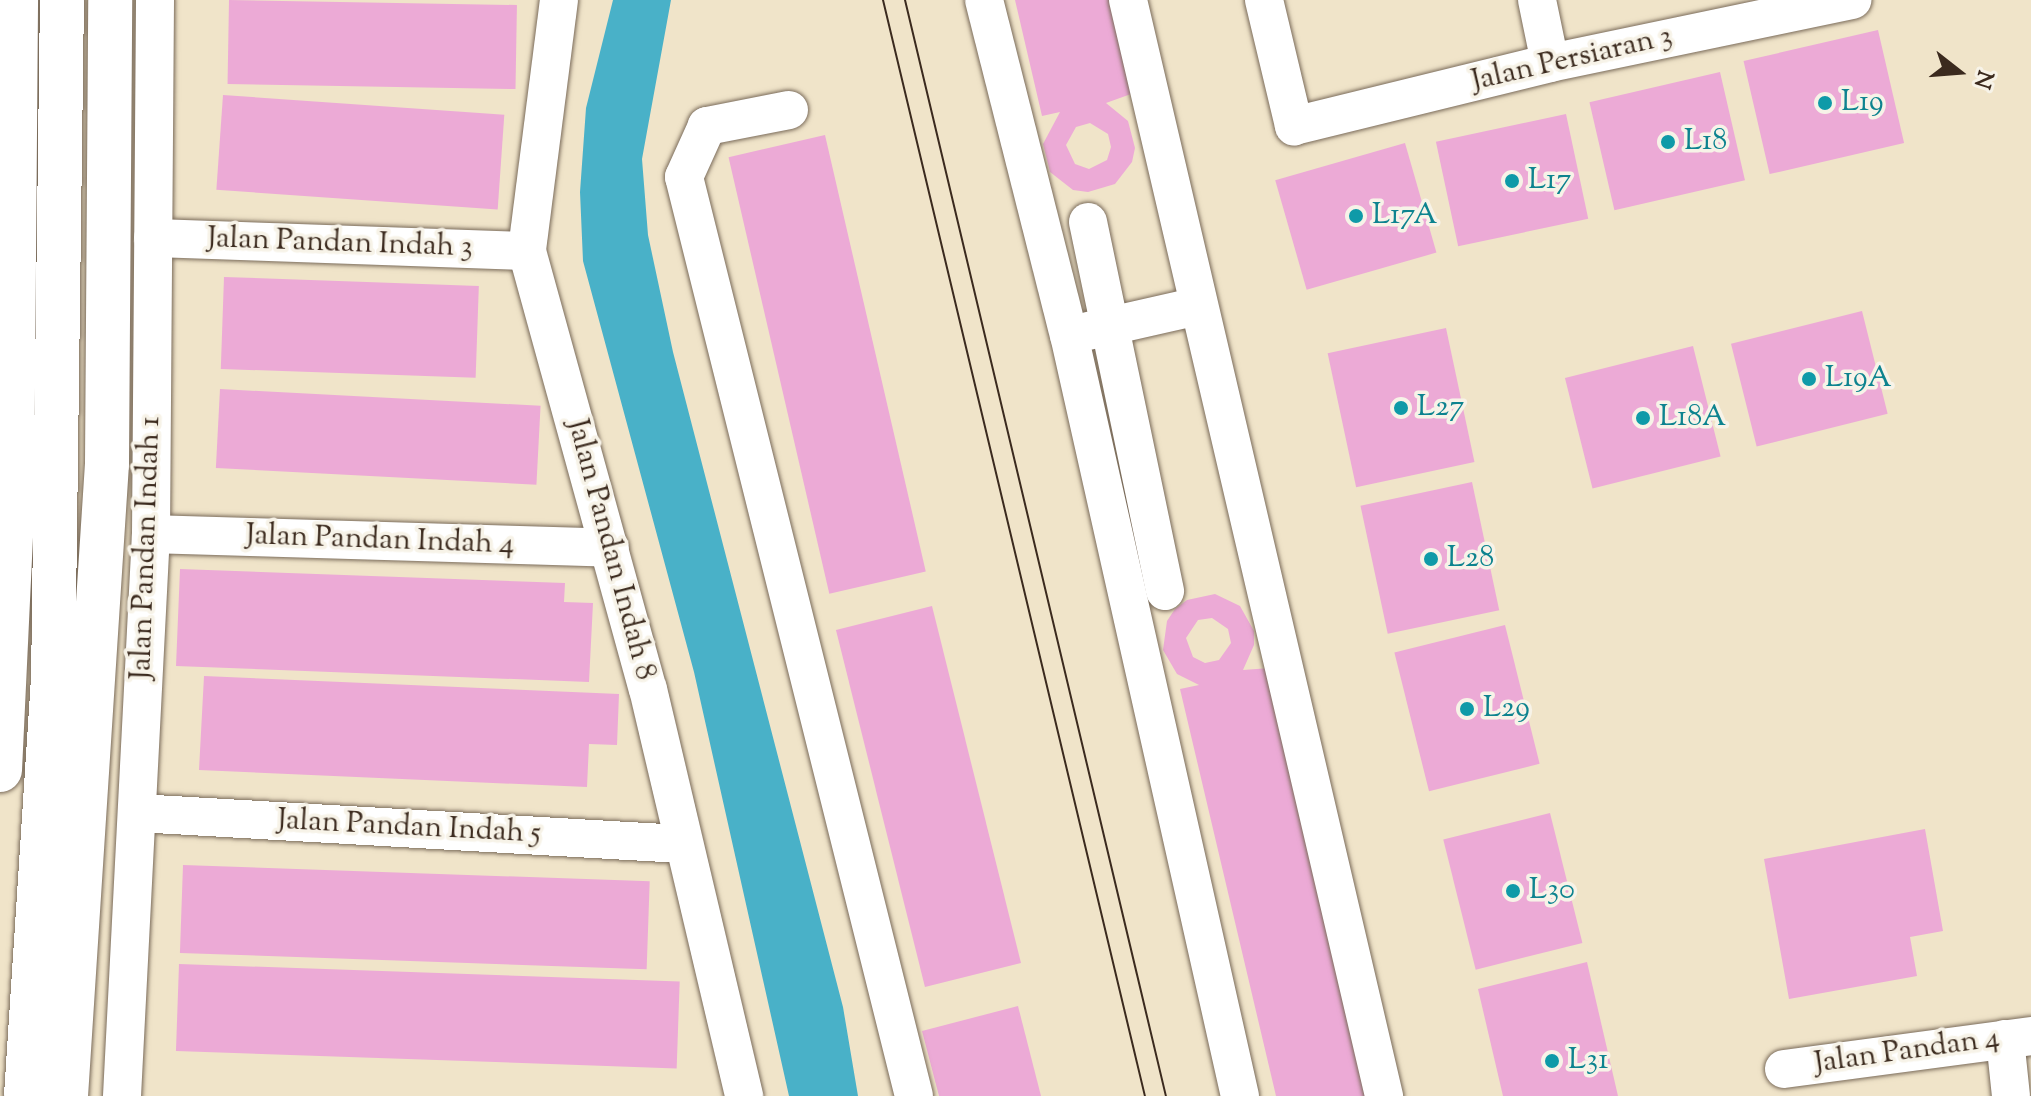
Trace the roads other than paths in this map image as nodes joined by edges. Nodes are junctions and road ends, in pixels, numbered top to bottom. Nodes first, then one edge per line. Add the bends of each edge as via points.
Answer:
1 (16, 0) edge
2 (62, 0) edge
3 (559, 0) edge
4 (984, 0) edge
5 (1128, 0) edge
6 (1264, 0) edge
7 (1537, 0) edge
8 (1852, 0) edge
9 (110, 2) edge
10 (154, 2) edge
11 (1550, 63) junction
12 (789, 110) dead end
13 (1088, 222) dead end
14 (153, 238) junction
15 (527, 251) junction
16 (1198, 306) junction
17 (1110, 326) junction
18 (1069, 335) junction
19 (151, 534) junction
20 (610, 548) junction
21 (1165, 591) dead end
22 (0, 770) edge
23 (137, 813) junction
24 (682, 844) junction
25 (2018, 1037) edge
26 (1784, 1069) dead end
27 (47, 1084) edge
28 (122, 1096) edge
29 (744, 1096) edge
30 (914, 1096) edge
31 (1240, 1096) edge
32 (1384, 1096) edge
33 (2011, 1096) edge

1 - 22 main road via 12,515
2 - 27 main road
3 - 15 street, Jalan Pandan Indah 8
4 - 18 street
5 - 16 street
6 - 11 street, Jalan Persiaran 3 via 1294,126
7 - 11 street
8 - 11 street, Jalan Persiaran 3
9 - 10 street
9 - 27 main road via 107,464
10 - 14 street, Jalan Pandan Indah 1
12 - 30 street via 707,126 684,177
13 - 17 street
14 - 15 street, Jalan Pandan Indah 3
14 - 19 street, Jalan Pandan Indah 1
15 - 20 street, Jalan Pandan Indah 8
16 - 17 street
16 - 32 street
17 - 18 street
17 - 21 street
18 - 31 street
19 - 20 street, Jalan Pandan Indah 4
19 - 23 street, Jalan Pandan Indah 1
20 - 24 street, Jalan Pandan Indah 8
23 - 24 street, Jalan Pandan Indah 5
23 - 28 street, Jalan Pandan Indah 1
24 - 29 street, Jalan Pandan Indah 8
25 - 26 street, Jalan Pandan 4
25 - 33 street

